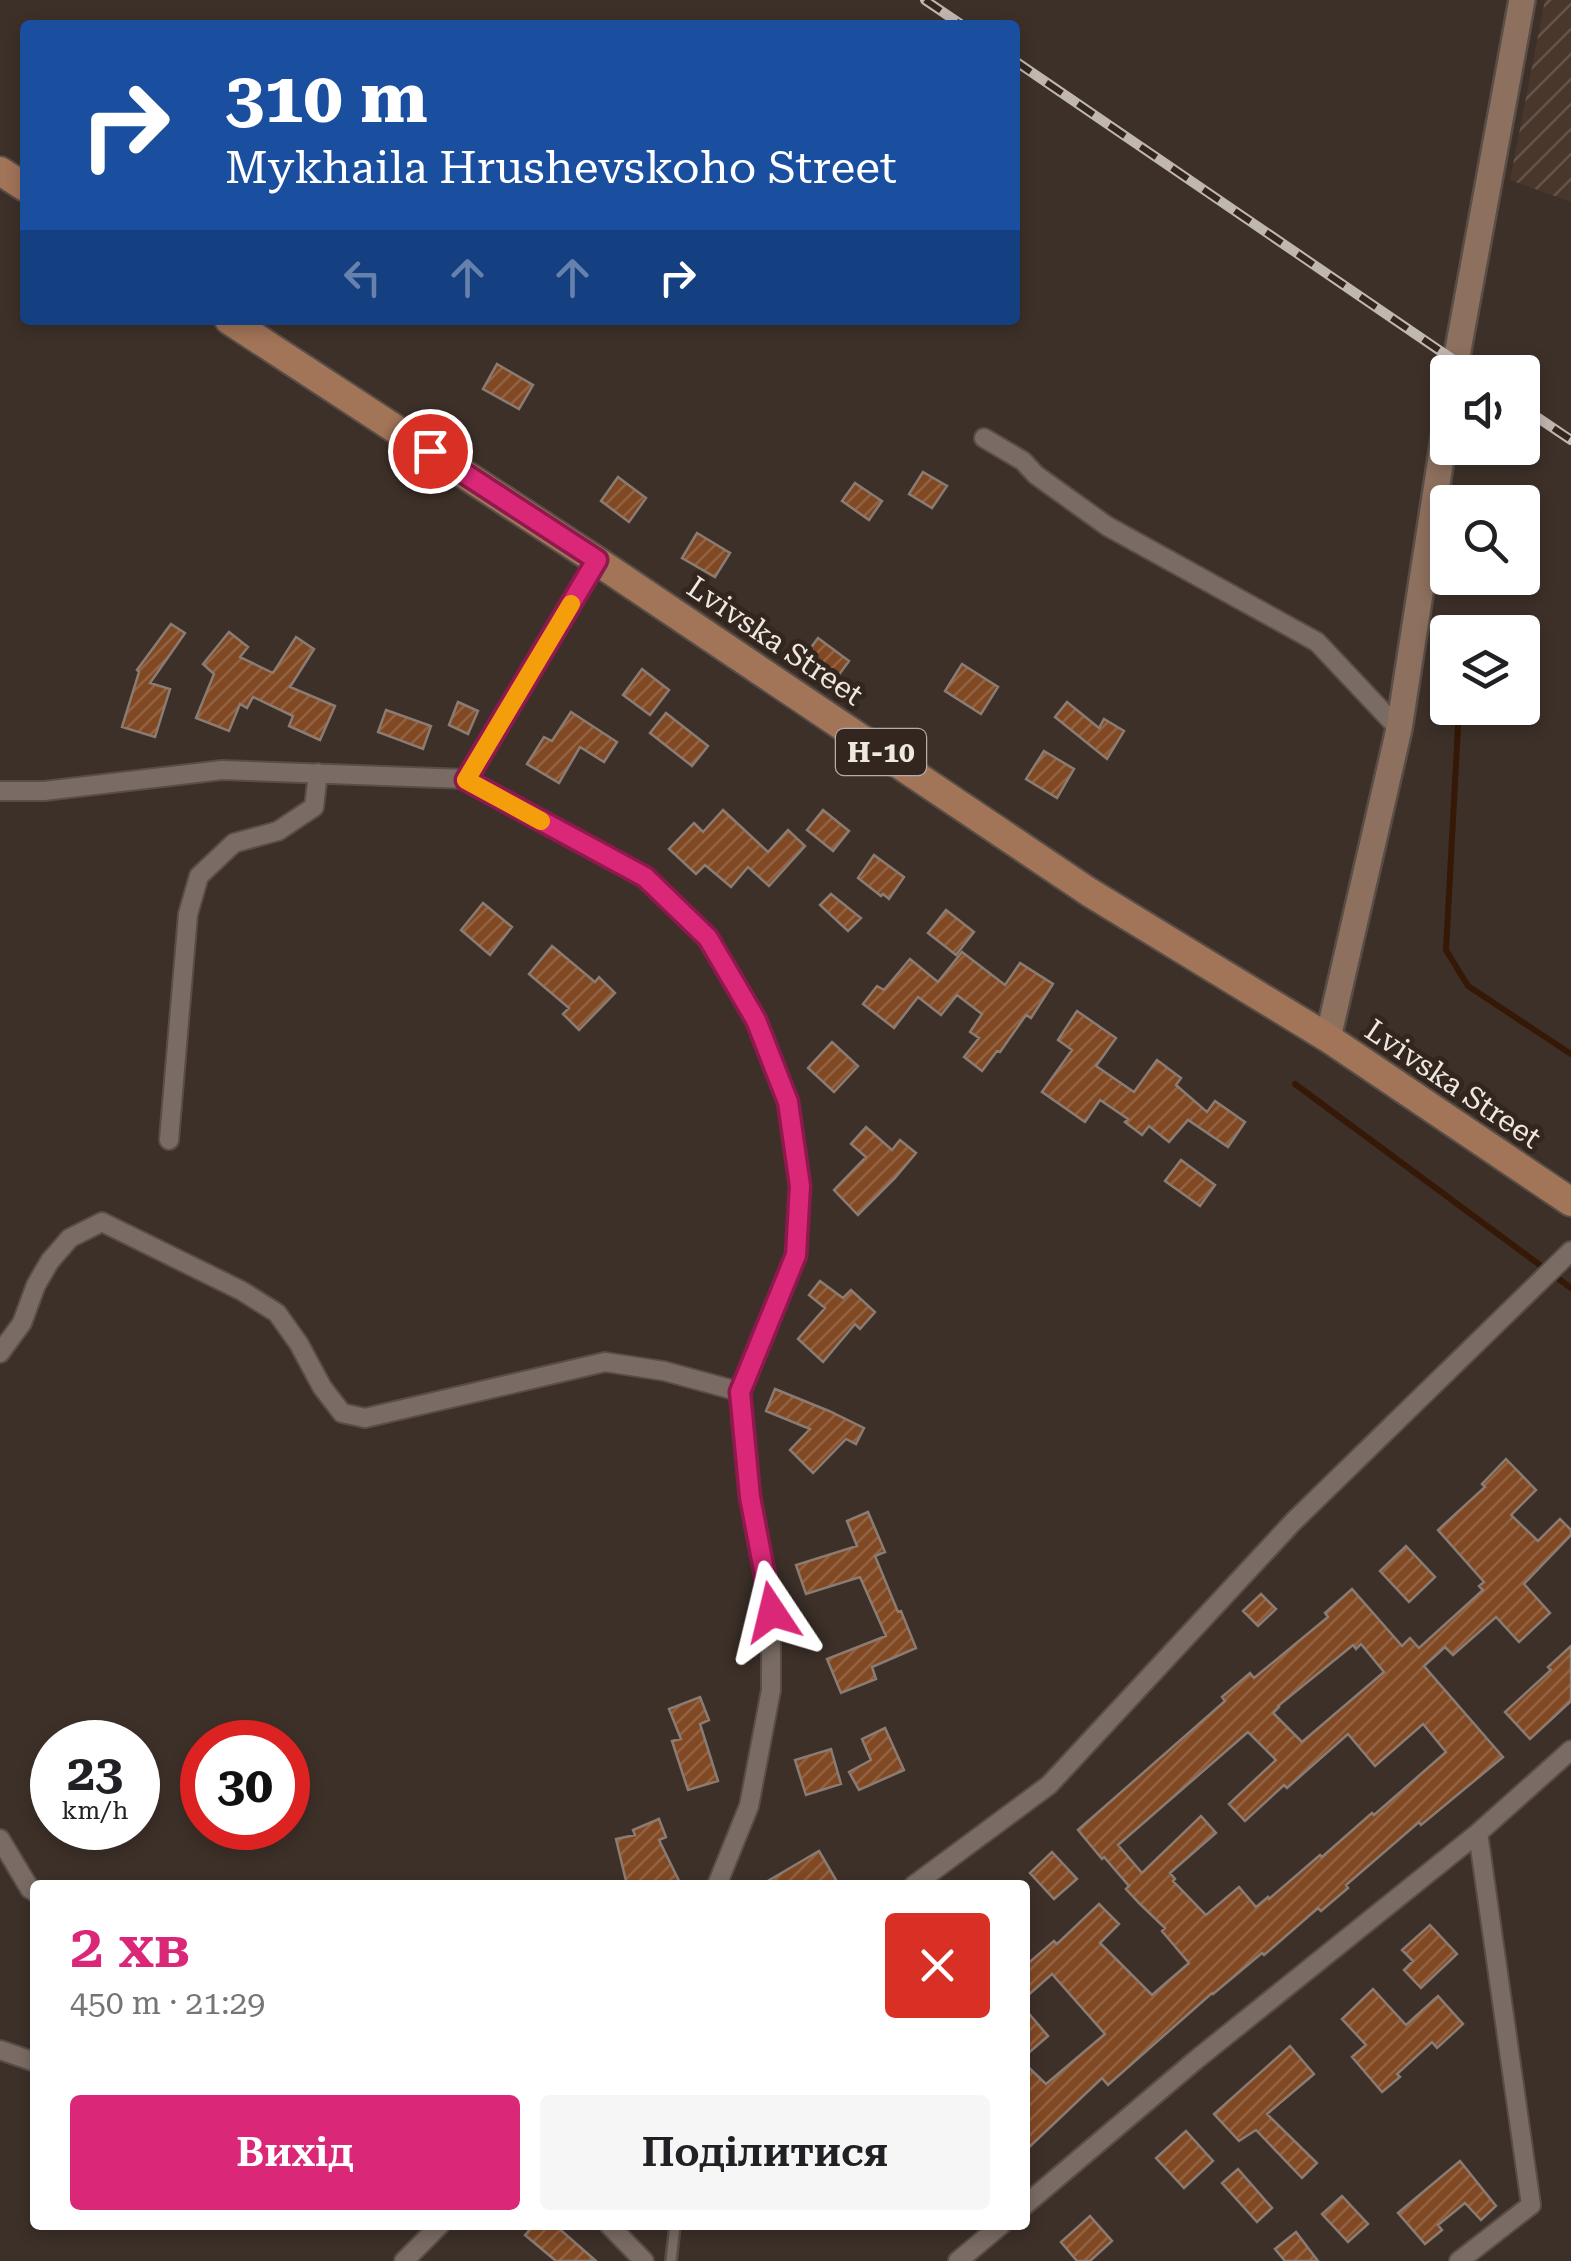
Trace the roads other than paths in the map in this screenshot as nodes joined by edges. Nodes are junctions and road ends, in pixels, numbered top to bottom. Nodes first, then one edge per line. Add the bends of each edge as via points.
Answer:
1 (1522, 0) edge
2 (236, 325) edge
3 (1457, 355) edge
4 (984, 438) dead end
5 (1440, 465) edge
6 (597, 560) junction
7 (1399, 728) junction
8 (318, 773) junction
9 (466, 780) junction
10 (0, 791) edge
11 (1328, 1038) junction
12 (169, 1140) dead end
13 (1571, 1202) edge
14 (1568, 1254) edge
15 (0, 1353) edge
16 (740, 1392) junction
17 (1571, 1750) edge
18 (1478, 1833) junction
19 (0, 1838) edge
20 (719, 1880) edge
21 (921, 1880) edge
22 (30, 1888) edge
23 (0, 2050) edge
24 (30, 2060) edge
25 (1030, 2200) edge
26 (435, 2230) edge
27 (613, 2230) edge
28 (674, 2230) edge
29 (995, 2230) edge
30 (404, 2261) edge
31 (644, 2261) edge
32 (671, 2261) edge
33 (958, 2261) edge
34 (1459, 2261) edge

1 - 3 street
2 - 6 main road, Lvivska Street / Н-10
4 - 7 street via 1106,526 1317,642
5 - 7 street
6 - 9 street
6 - 11 main road, Lvivska Street / Н-10 via 1089,892
7 - 11 street
8 - 9 street
8 - 10 street via 222,770
8 - 12 street via 314,808 278,831 234,843 199,876 188,914
9 - 16 street via 645,877 708,938 756,1020 788,1102 800,1186 796,1255
11 - 13 main road, Lvivska Street / Н-10
14 - 21 street via 1293,1522 1049,1784
15 - 16 street via 22,1323 50,1260 70,1238 102,1222 277,1313 342,1413 365,1418 605,1362
16 - 20 street via 750,1497 772,1612 771,1690 750,1806
17 - 18 street
18 - 25 street
18 - 34 street via 1531,2205
19 - 22 street
23 - 24 street
26 - 30 street
27 - 31 street
28 - 32 lane
29 - 33 street

